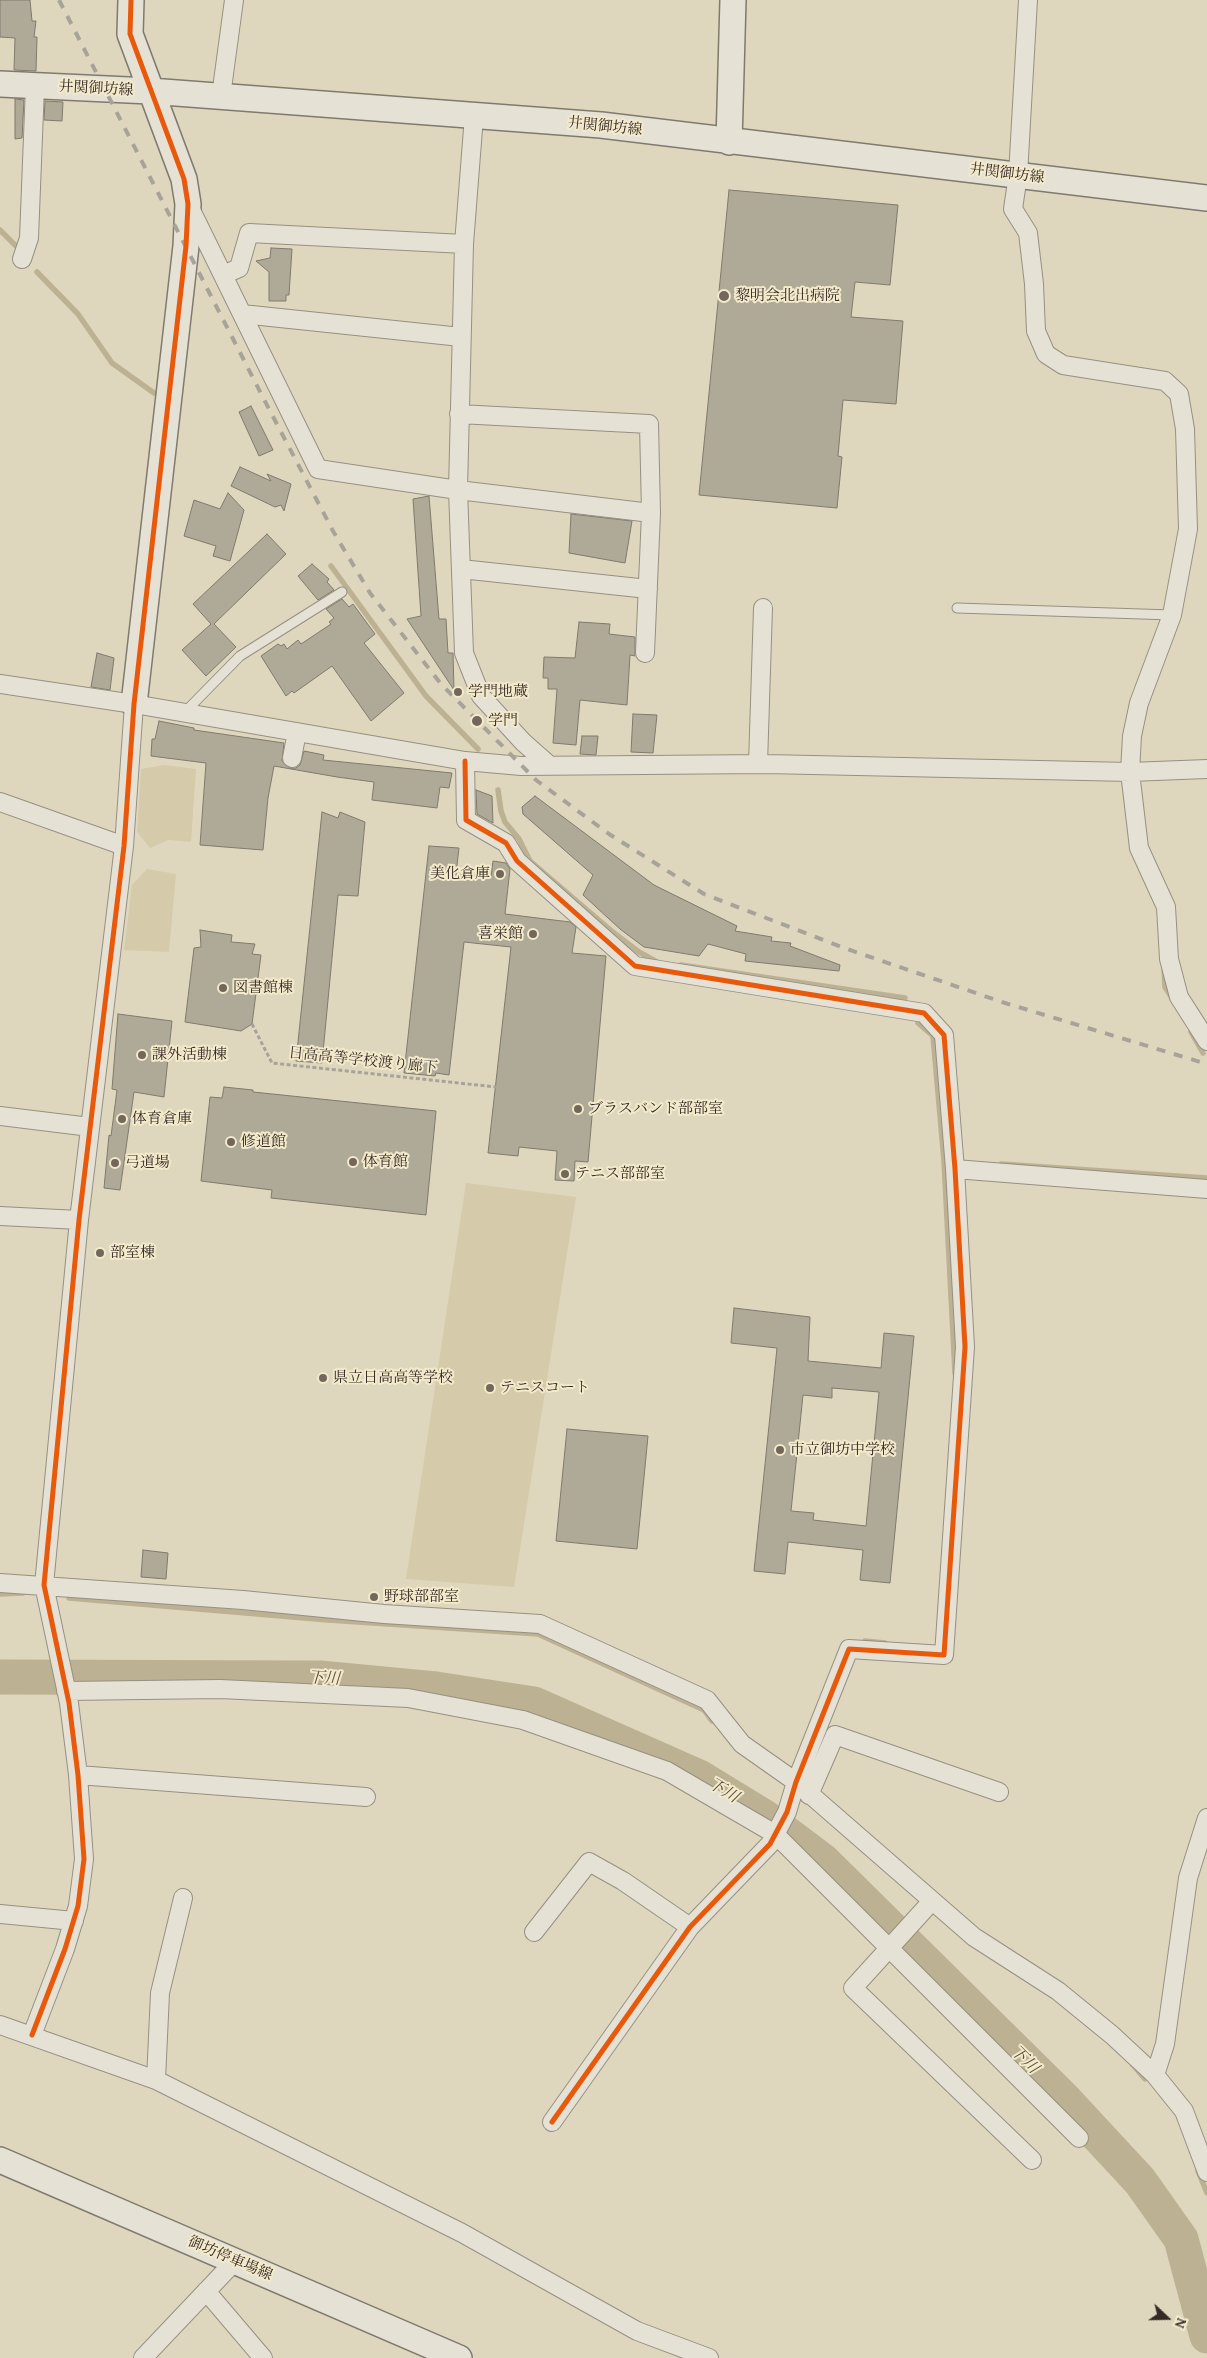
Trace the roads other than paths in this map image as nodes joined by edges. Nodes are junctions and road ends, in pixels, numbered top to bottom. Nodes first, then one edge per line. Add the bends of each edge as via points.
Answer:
1 (131, 0) edge
2 (234, 0) edge
3 (733, 0) edge
4 (1028, 0) edge
5 (0, 84) edge
6 (35, 86) junction
7 (150, 91) junction
8 (221, 96) junction
9 (474, 116) junction
10 (729, 142) junction
11 (1018, 175) junction
12 (1207, 198) edge
13 (188, 204) junction
14 (464, 244) junction
15 (22, 259) dead end
16 (223, 276) junction
17 (242, 314) junction
18 (461, 337) junction
19 (459, 414) junction
20 (458, 490) junction
21 (651, 513) junction
22 (461, 568) junction
23 (648, 589) junction
24 (342, 592) dead end
25 (763, 608) dead end
26 (957, 608) dead end
27 (1172, 615) junction
28 (645, 653) dead end
29 (0, 684) edge
30 (134, 704) junction
31 (184, 713) junction
32 (297, 732) junction
33 (292, 758) dead end
34 (465, 761) junction
35 (758, 764) junction
36 (549, 765) junction
37 (1207, 768) edge
38 (1130, 772) junction
39 (1, 807) edge
40 (124, 846) junction
41 (1207, 1041) edge
42 (0, 1116) edge
43 (90, 1127) junction
44 (955, 1169) junction
45 (1207, 1189) edge
46 (0, 1216) edge
47 (79, 1220) junction
48 (0, 1582) edge
49 (44, 1585) junction
50 (66, 1691) junction
51 (78, 1775) junction
52 (796, 1782) junction
53 (999, 1792) dead end
54 (809, 1795) junction
55 (366, 1797) dead end
56 (1207, 1818) edge
57 (775, 1834) junction
58 (183, 1898) dead end
59 (932, 1901) junction
60 (0, 1914) edge
61 (74, 1921) junction
62 (690, 1927) junction
63 (534, 1932) dead end
64 (888, 1949) junction
65 (0, 2025) edge
66 (32, 2035) junction
67 (1155, 2075) junction
68 (156, 2080) junction
69 (552, 2122) dead end
70 (1079, 2138) dead end
71 (0, 2160) edge
72 (1032, 2160) dead end
73 (1207, 2172) edge
74 (235, 2261) junction
75 (206, 2291) junction
76 (143, 2358) edge
77 (263, 2358) edge
78 (459, 2358) edge
79 (710, 2358) edge

1 - 7 main road via 130,34
2 - 8 street
3 - 10 main road
4 - 11 street
5 - 6 main road, 井関御坊線
6 - 7 main road, 井関御坊線
6 - 15 street via 29,238
7 - 8 main road, 井関御坊線
7 - 13 main road via 184,179
8 - 9 main road, 井関御坊線
9 - 10 main road, 井関御坊線 via 601,125
9 - 14 street
10 - 11 main road, 井関御坊線
11 - 12 main road, 井関御坊線
11 - 27 street via 1013,209 1028,234 1036,331 1046,354 1063,365 1165,381 1179,394 1185,429 1188,529
13 - 16 street
13 - 30 main road via 186,246
14 - 16 street via 249,232 239,268
14 - 18 street
16 - 17 street
17 - 18 street
17 - 20 street via 318,469
18 - 19 street
19 - 20 street
19 - 21 street via 648,424
20 - 21 street
20 - 22 street
21 - 23 street
22 - 23 street
22 - 36 street via 464,653 481,696
23 - 28 street
24 - 31 lane via 240,656
25 - 35 street
26 - 27 lane
27 - 38 street via 1139,702 1132,736
29 - 30 street
30 - 31 street
30 - 40 street
31 - 32 street
32 - 33 street
32 - 34 street
34 - 36 street
34 - 44 street via 466,820 506,843 517,861 635,966 924,1013 944,1036
35 - 36 street
35 - 38 street
37 - 38 street
38 - 41 street via 1139,848 1166,907 1169,959 1178,997
39 - 40 street
40 - 43 street
42 - 43 street
43 - 47 street
44 - 45 street
44 - 52 street via 965,1347 944,1656 848,1649
46 - 47 street
47 - 49 street
48 - 49 street
49 - 50 street
49 - 52 street via 540,1624 707,1700 742,1744
50 - 51 street
50 - 57 street via 220,1688 408,1698 523,1720 667,1771
51 - 55 street
51 - 61 street via 84,1858
52 - 54 street
52 - 57 street via 788,1812
53 - 54 street via 835,1735
54 - 59 street
56 - 67 street via 1188,1878 1165,2044
57 - 62 street via 770,1844
57 - 64 street
58 - 68 street via 160,1993
59 - 64 street
59 - 67 street via 974,1937 1058,1991
60 - 61 street
61 - 66 street
62 - 63 street via 624,1880 589,1862
62 - 69 street
64 - 70 street
64 - 72 street via 852,1988
65 - 66 street
66 - 68 street
67 - 73 street via 1184,2111
68 - 79 street via 462,2233 637,2331
71 - 74 main road, 御坊停車場線
74 - 75 street
74 - 78 main road, 御坊停車場線
75 - 76 street
75 - 77 street

